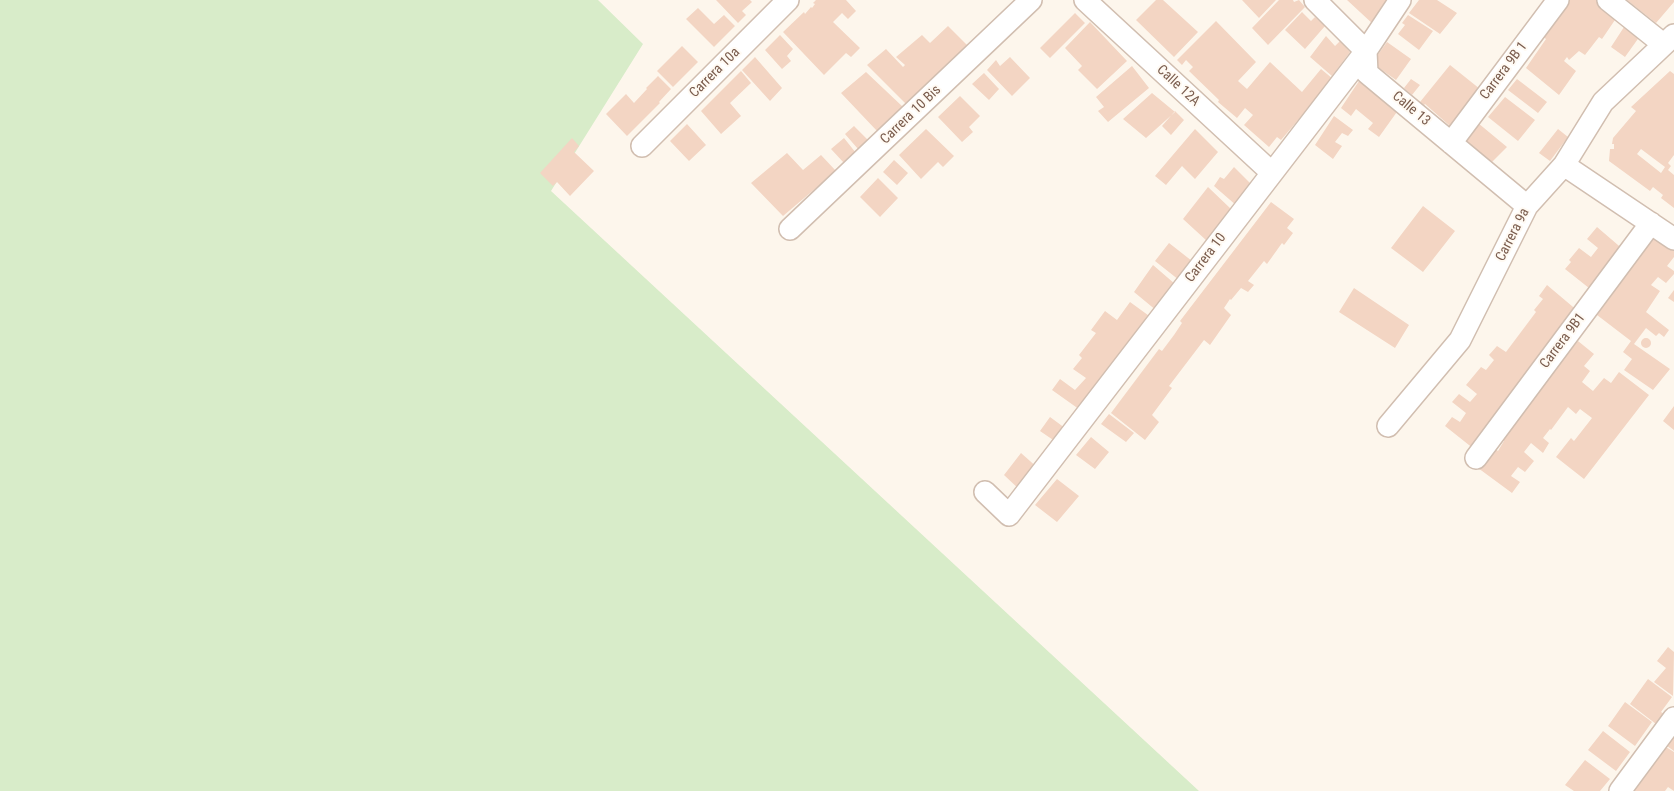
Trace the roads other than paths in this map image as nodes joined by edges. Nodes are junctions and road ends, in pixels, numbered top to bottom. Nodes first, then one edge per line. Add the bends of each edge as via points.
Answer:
1 (788, 0) edge
2 (1031, 0) edge
3 (1085, 0) edge
4 (1315, 0) edge
5 (1400, 0) edge
6 (1558, 0) edge
7 (1608, 0) edge
8 (1668, 40) edge
9 (1366, 51) junction
10 (1451, 143) junction
11 (642, 146) dead end
12 (1564, 165) junction
13 (1272, 172) junction
14 (1527, 206) junction
15 (1651, 223) junction
16 (790, 229) dead end
17 (1674, 239) edge
18 (1388, 426) dead end
19 (1476, 458) dead end
20 (985, 492) dead end
21 (1674, 718) edge
22 (1620, 791) edge

1 - 11 street, Carrera 10a
2 - 16 street, Carrera 10 Bis
3 - 13 street, Calle 12A
4 - 9 street
5 - 9 street, Carrera 10
6 - 10 street, Carrera 9B 1
7 - 8 street
8 - 12 street, Carrera 9a via 1603,102
9 - 10 street, Calle 13 via 1367,73
9 - 13 street, Carrera 10
10 - 14 street, Calle 13
12 - 14 street, Carrera 9a
12 - 15 street
13 - 20 street, Carrera 10 via 1009,515
14 - 18 street, Carrera 9a via 1460,340
15 - 17 street
15 - 19 street, Carrera 9B1
21 - 22 street

